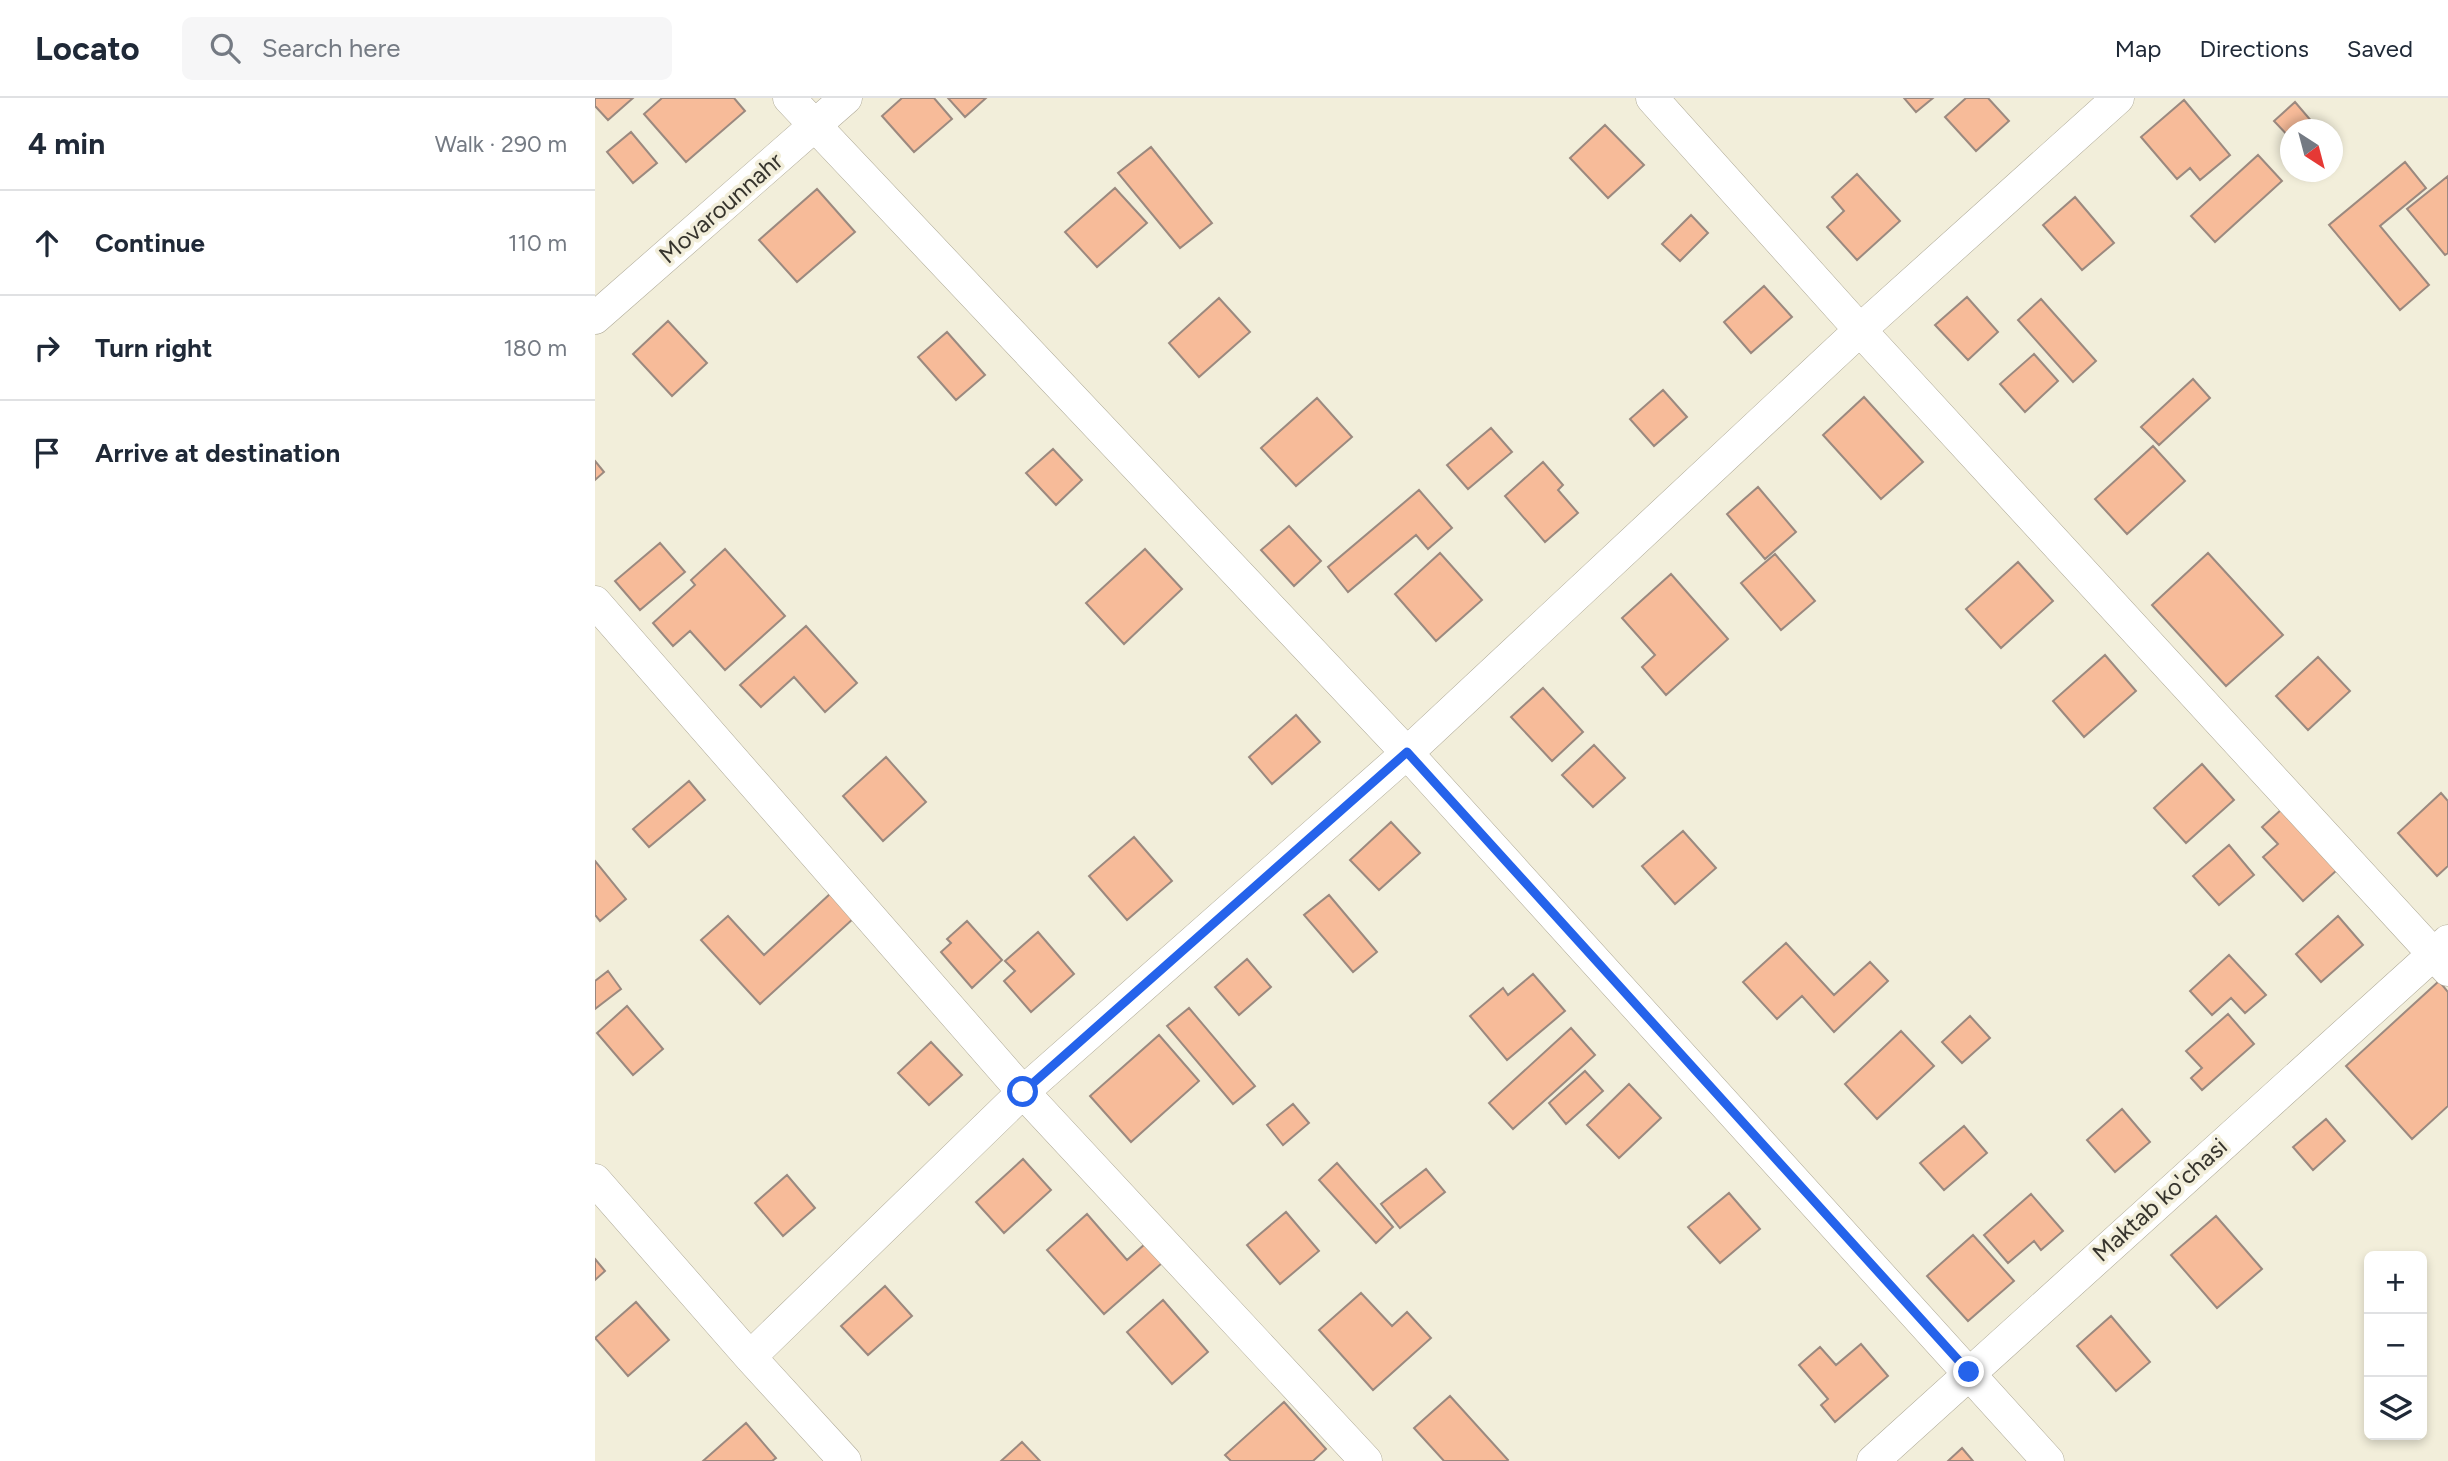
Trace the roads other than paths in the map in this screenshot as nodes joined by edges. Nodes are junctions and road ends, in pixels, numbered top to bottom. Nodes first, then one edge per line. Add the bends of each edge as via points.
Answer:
1 (789, 98) edge
2 (846, 98) edge
3 (1652, 98) edge
4 (2118, 98) edge
5 (814, 127) junction
6 (595, 318) edge
7 (1860, 330) junction
8 (595, 602) edge
9 (1407, 752) junction
10 (2443, 955) edge
11 (1023, 1092) junction
12 (595, 1180) edge
13 (750, 1357) junction
14 (1969, 1372) junction
15 (845, 1461) edge
16 (1366, 1461) edge
17 (1873, 1461) edge
18 (2048, 1461) edge

1 - 5 street
2 - 5 street, Movarounnahr
3 - 7 street
4 - 7 street
5 - 6 street, Movarounnahr
5 - 9 street
7 - 9 street
7 - 10 street
8 - 11 street
9 - 11 street
9 - 14 street
10 - 14 street, Maktab ko'chasi
11 - 13 street
11 - 16 street
12 - 13 street
13 - 15 street
14 - 17 street, Maktab ko'chasi
14 - 18 street

